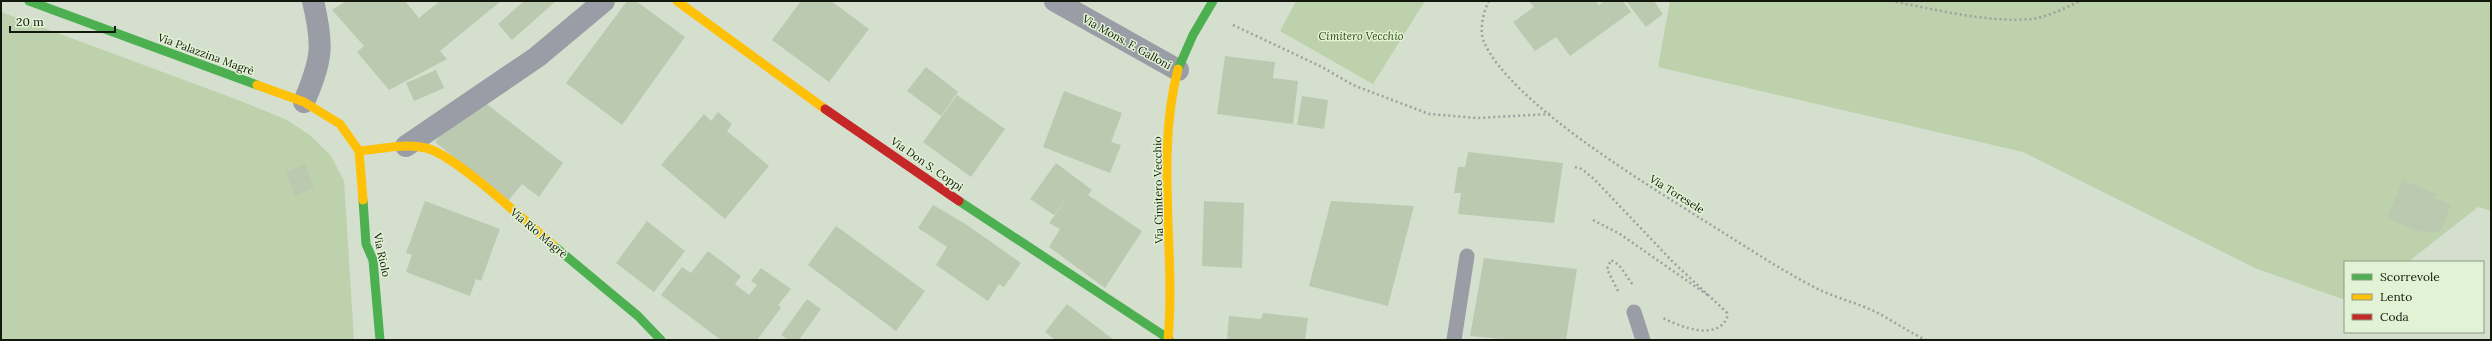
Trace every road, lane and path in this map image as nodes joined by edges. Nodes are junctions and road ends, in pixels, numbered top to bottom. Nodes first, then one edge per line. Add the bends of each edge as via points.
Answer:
1 (29, 1) edge
2 (604, 1) edge
3 (677, 1) edge
4 (1055, 1) edge
5 (1213, 1) edge
6 (1489, 1) edge
7 (1891, 1) edge
8 (2080, 1) edge
9 (316, 3) edge
10 (1206, 12) junction
11 (1178, 70) junction
12 (304, 102) junction
13 (1550, 114) junction
14 (406, 146) junction
15 (359, 151) junction
16 (1576, 167) dead end
17 (1594, 220) dead end
18 (1467, 256) dead end
19 (1636, 288) dead end
20 (1713, 298) junction
21 (1634, 312) joint
22 (1659, 314) dead end
23 (380, 340) edge
24 (661, 340) edge
25 (1169, 340) edge
26 (1454, 340) edge
27 (1643, 340) edge
28 (1926, 340) edge

1 - 12 street, Via Palazzina Magrè
2 - 14 street, Via Rio Magrè via 537,57
3 - 25 street, Via Don S. Coppi via 727,39 1013,238
4 - 11 street, Via Mons. F. Galloni
5 - 10 street, Via Cimitero Vecchio
6 - 13 path, Via Toresele via 1483,16 1483,42 1506,74
7 - 8 path via 1984,17 2032,19
9 - 12 street via 321,35 319,63
10 - 11 street, Via Cimitero Vecchio
10 - 13 path via 1322,67 1353,85 1429,114 1477,118
11 - 25 street, Via Cimitero Vecchio via 1168,136 1172,238
12 - 15 street, Via Palazzina Magrè via 340,124
13 - 28 path, Via Toresele via 1641,180 1767,261 1838,299 1874,311
14 - 15 street, Via Rio Magrè
14 - 24 street, Via Rio Magrè via 427,148 450,159 638,316
15 - 23 street, Via Riolo via 366,244 373,260
16 - 20 path via 1594,179 1672,261
17 - 20 path via 1620,234
18 - 26 lane
19 - 21 path via 1619,265 1611,260 1608,263 1609,274
20 - 22 path via 1727,313 1727,318 1720,328 1711,332 1694,332
21 - 27 lane

